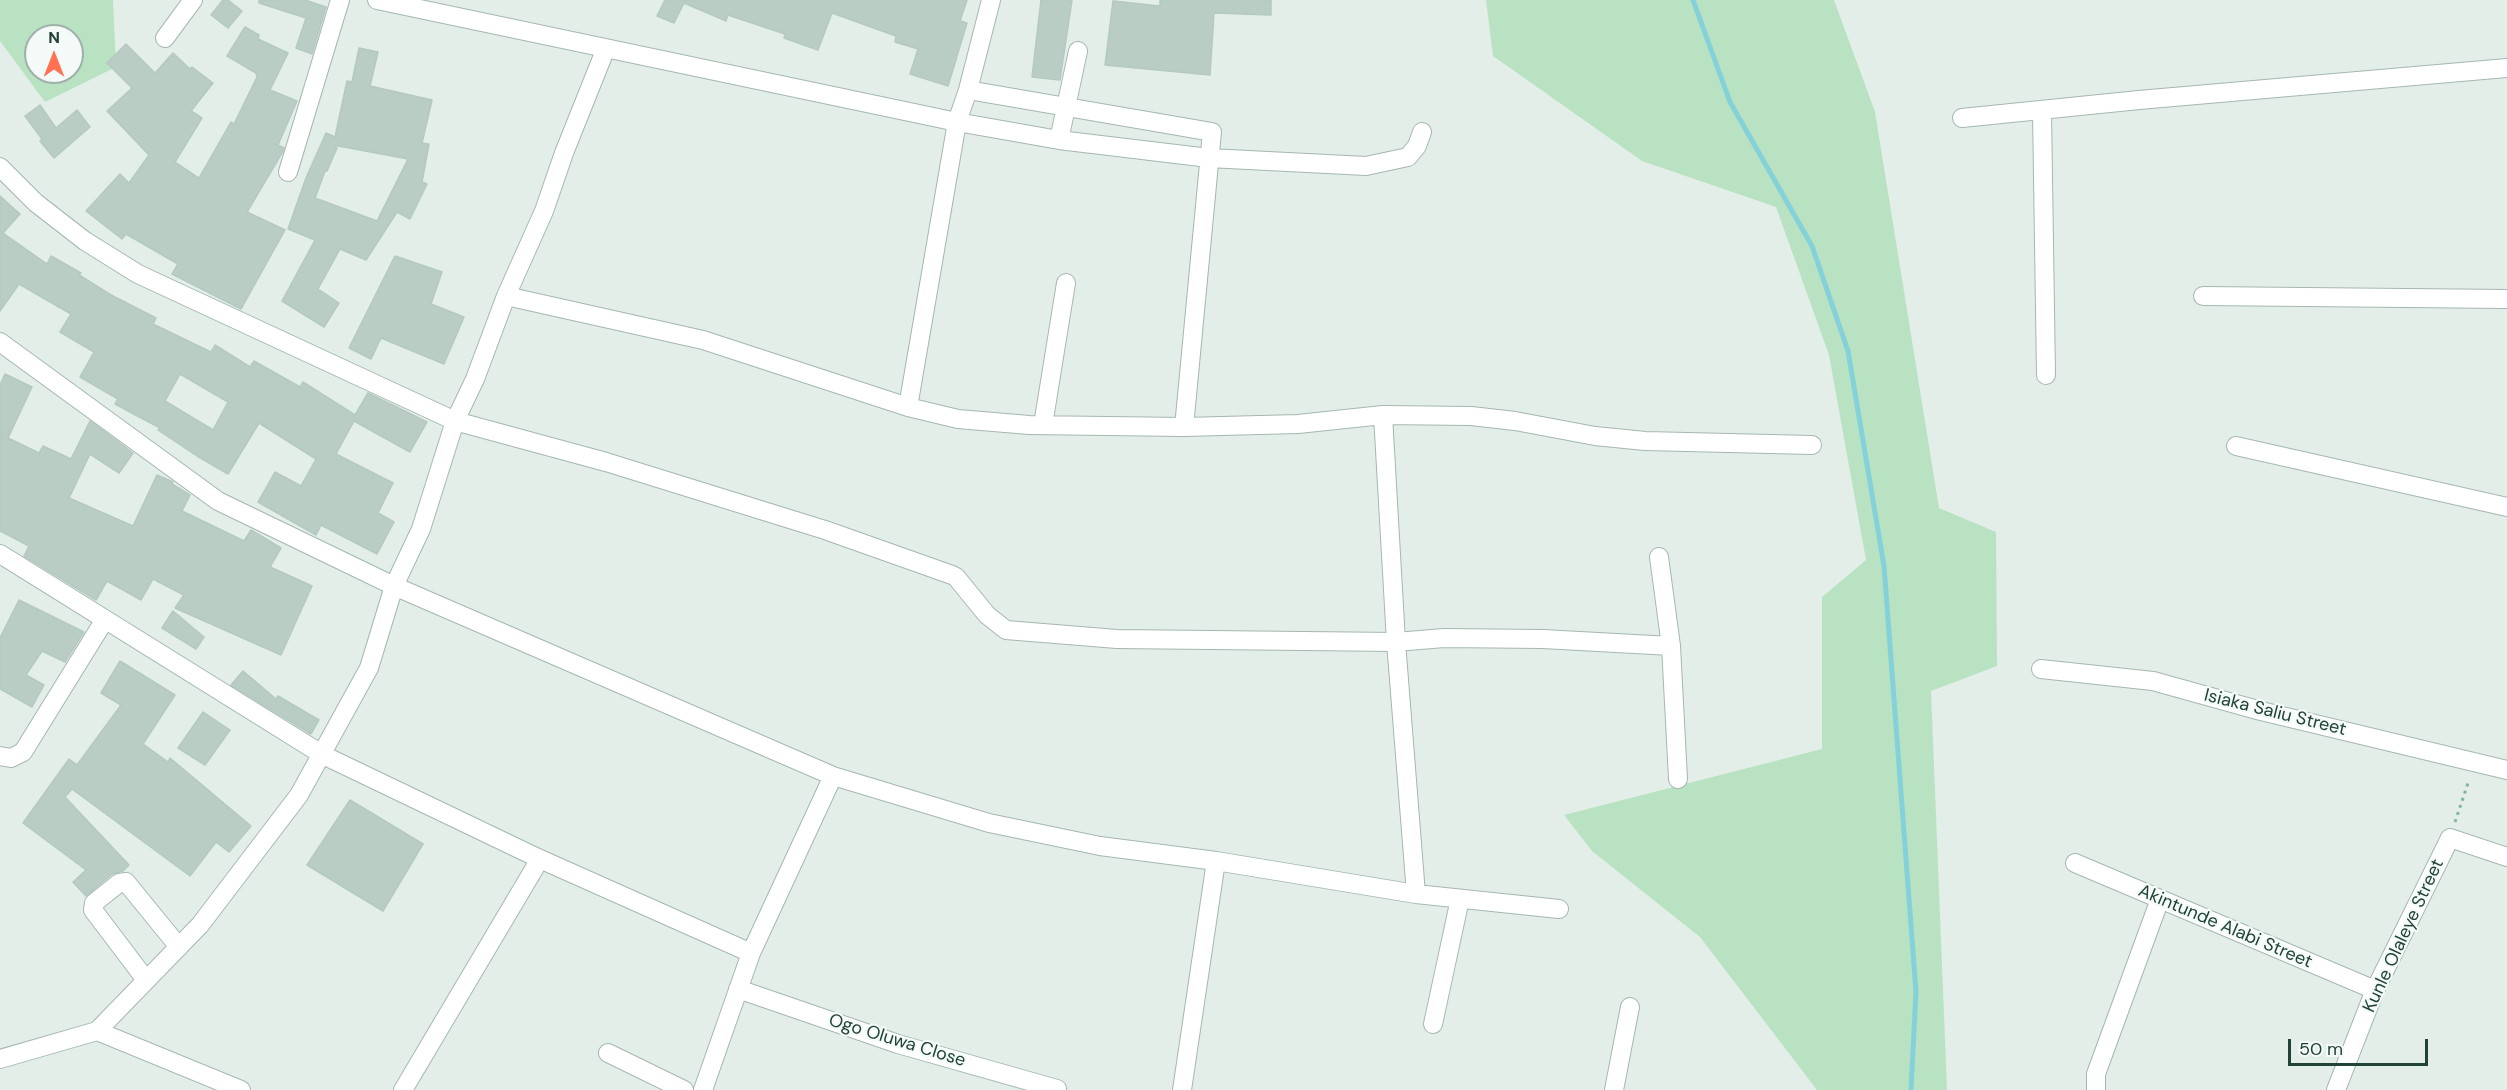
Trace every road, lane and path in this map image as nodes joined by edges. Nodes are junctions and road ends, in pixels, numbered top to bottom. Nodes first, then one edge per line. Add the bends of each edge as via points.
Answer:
1 (193, 0) edge
2 (340, 0) edge
3 (377, 0) edge
4 (991, 0) edge
5 (165, 38) dead end
6 (606, 48) junction
7 (1078, 51) dead end
8 (2507, 68) edge
9 (968, 90) junction
10 (1065, 108) junction
11 (2042, 111) junction
12 (1962, 118) dead end
13 (957, 122) junction
14 (1422, 132) dead end
15 (1059, 140) junction
16 (1209, 158) junction
17 (0, 167) edge
18 (288, 172) dead end
19 (1066, 283) dead end
20 (506, 296) junction
21 (2203, 296) dead end
22 (2507, 299) edge
23 (0, 342) edge
24 (2046, 375) dead end
25 (908, 408) junction
26 (1383, 415) junction
27 (455, 421) junction
28 (1043, 425) junction
29 (1184, 427) junction
30 (1812, 444) dead end
31 (2236, 446) dead end
32 (2507, 507) edge
33 (0, 554) edge
34 (1659, 557) dead end
35 (394, 586) junction
36 (104, 621) junction
37 (1396, 642) junction
38 (1671, 646) junction
39 (2041, 669) dead end
40 (323, 755) junction
41 (0, 756) edge
42 (2475, 761) junction
43 (2507, 770) edge
44 (833, 776) junction
45 (1678, 779) dead end
46 (2450, 838) junction
47 (2507, 857) edge
48 (540, 860) junction
49 (1216, 861) junction
50 (2075, 863) dead end
51 (1416, 894) junction
52 (1460, 899) junction
53 (2160, 899) junction
54 (1559, 909) dead end
55 (179, 947) junction
56 (750, 953) junction
57 (146, 980) junction
58 (738, 989) junction
59 (2375, 990) junction
60 (1630, 1007) dead end
61 (1433, 1024) dead end
62 (97, 1031) junction
63 (608, 1053) dead end
64 (0, 1059) edge
65 (1057, 1089) edge
66 (242, 1090) edge
67 (403, 1090) edge
68 (684, 1090) edge
69 (703, 1090) edge
70 (1182, 1090) edge
71 (1614, 1090) edge
72 (2096, 1090) edge
73 (2336, 1090) edge

1 - 5 street
2 - 18 street
3 - 6 street
4 - 9 street
6 - 13 street
6 - 20 street via 544,211
7 - 10 street
8 - 11 street
9 - 10 street
9 - 13 street
10 - 15 street
10 - 16 street via 1212,132
11 - 12 street
11 - 24 street
13 - 15 street
13 - 25 street
14 - 16 street via 1408,157 1366,166
15 - 16 street
16 - 29 street
17 - 27 street via 36,203 85,241 138,274
19 - 28 street
20 - 25 street via 703,340
20 - 27 street
21 - 22 street
23 - 35 street via 218,501
25 - 28 street via 958,419
26 - 29 street via 1298,424
26 - 30 street via 1471,416 1645,441
26 - 37 street
27 - 35 street via 421,529
27 - 37 street via 606,462 825,530 956,577 987,615 1006,630 1117,639
28 - 29 street
31 - 32 street
33 - 36 street
34 - 38 street
35 - 40 street via 369,668
35 - 44 street
36 - 40 street
36 - 41 street via 23,752 10,758
37 - 38 street via 1532,639
37 - 51 street
38 - 45 street
39 - 42 street, Isiaka Saliu Street via 2153,681 2261,711
40 - 48 street
40 - 55 street via 299,795
42 - 43 street, Isiaka Saliu Street
42 - 46 path
44 - 49 street via 989,823 1100,846
44 - 56 street
46 - 47 street, Kunle Olaleye Street
46 - 59 street, Kunle Olaleye Street
48 - 56 street
48 - 67 street
49 - 51 street
49 - 70 street
50 - 53 street, Akintunde Alabi Street
51 - 52 street
52 - 54 street
52 - 61 street
53 - 59 street, Akintunde Alabi Street
53 - 72 street via 2096,1074
55 - 57 street
55 - 57 street via 126,882 94,903 93,910
56 - 58 street
57 - 62 street
58 - 65 street, Ogo Oluwa Close via 898,1044
58 - 69 street
59 - 73 street, Kunle Olaleye Street
60 - 71 street
62 - 64 street
62 - 66 street
63 - 68 street

